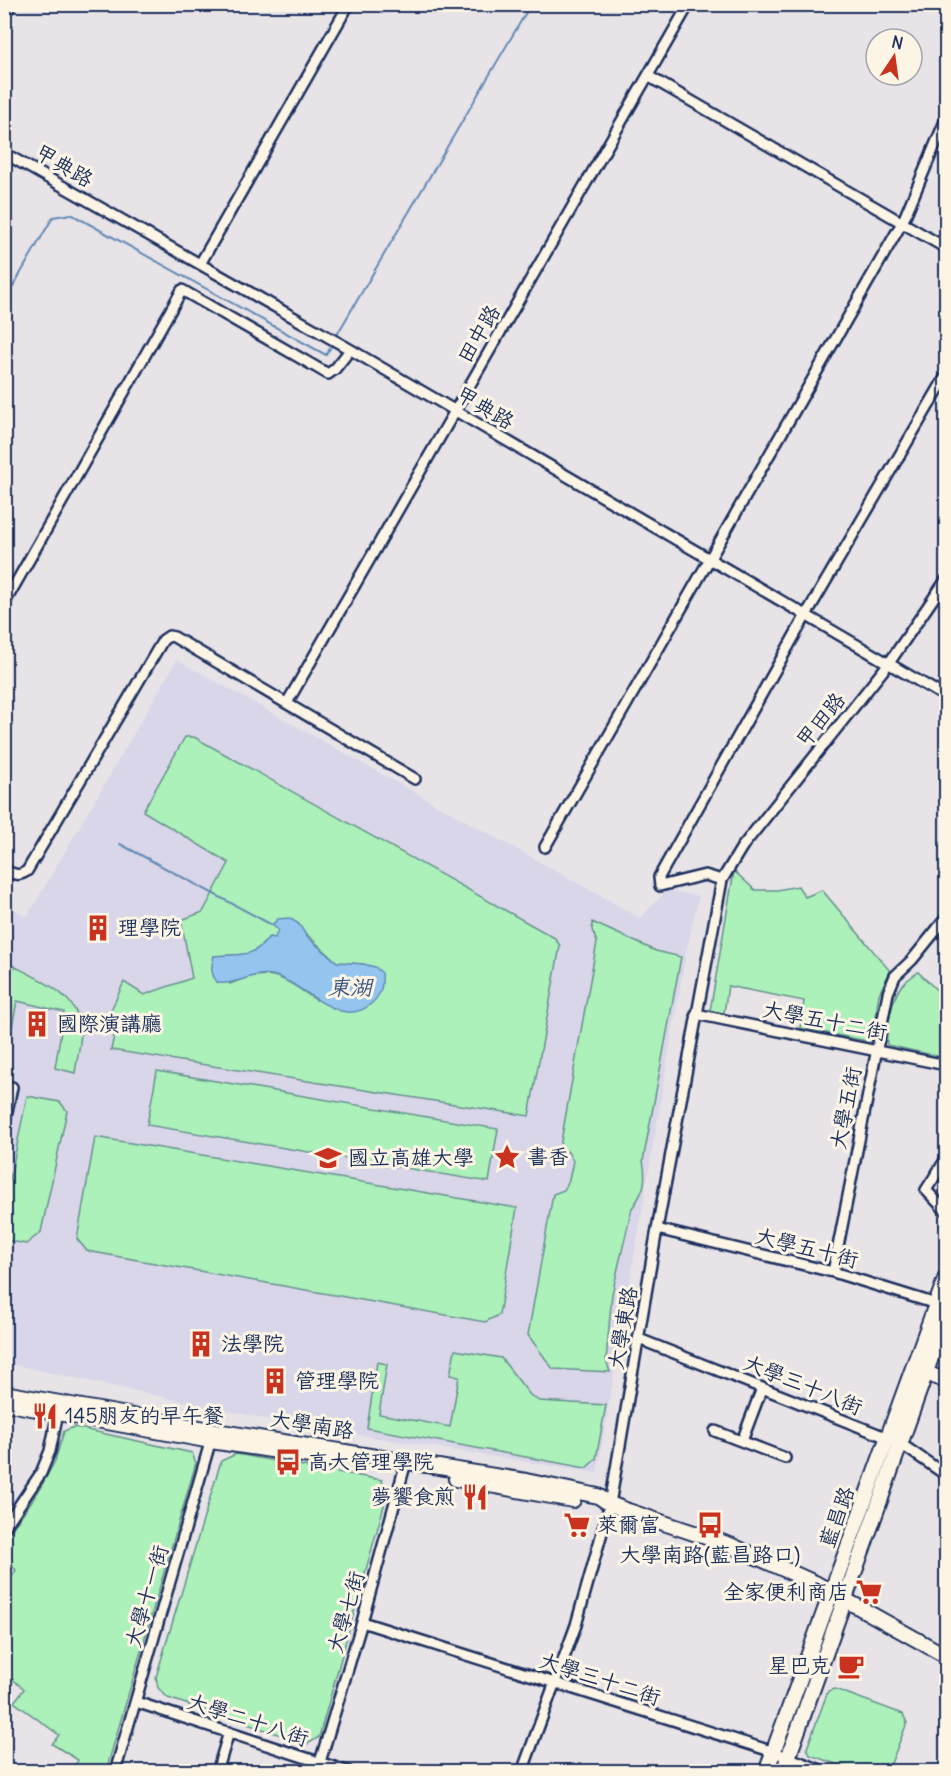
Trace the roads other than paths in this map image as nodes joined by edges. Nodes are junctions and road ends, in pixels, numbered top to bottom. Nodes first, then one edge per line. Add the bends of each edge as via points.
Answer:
1 (11, 4) edge
2 (349, 4) edge
3 (689, 4) edge
4 (4, 15) edge
5 (648, 76) junction
6 (946, 119) edge
7 (4, 153) edge
8 (903, 221) junction
9 (946, 248) edge
10 (200, 264) junction
11 (348, 349) junction
12 (946, 376) edge
13 (455, 411) junction
14 (709, 558) junction
15 (946, 580) edge
16 (4, 604) edge
17 (806, 615) junction
18 (889, 663) junction
19 (946, 697) edge
20 (287, 703) junction
21 (415, 779) dead end
22 (545, 847) dead end
23 (4, 870) edge
24 (722, 880) junction
25 (946, 918) edge
26 (696, 1014) junction
27 (876, 1050) junction
28 (946, 1065) edge
29 (12, 1087) dead end
30 (5, 1121) edge
31 (946, 1159) edge
32 (946, 1211) edge
33 (657, 1229) junction
34 (833, 1272) junction
35 (946, 1277) edge
36 (942, 1305) edge
37 (946, 1316) edge
38 (639, 1339) junction
39 (920, 1371) junction
40 (946, 1381) edge
41 (762, 1388) junction
42 (4, 1393) edge
43 (4, 1403) edge
44 (59, 1408) junction
45 (715, 1431) dead end
46 (212, 1436) junction
47 (742, 1441) junction
48 (895, 1441) junction
49 (785, 1458) dead end
50 (405, 1466) junction
51 (946, 1475) edge
52 (610, 1504) junction
53 (4, 1528) edge
54 (832, 1592) junction
55 (846, 1599) junction
56 (362, 1622) junction
57 (946, 1656) edge
58 (555, 1683) junction
59 (136, 1702) junction
60 (229, 1732) junction
61 (774, 1752) junction
62 (789, 1757) junction
63 (318, 1767) edge
64 (115, 1772) edge
65 (217, 1772) edge
66 (350, 1772) edge
67 (522, 1772) edge
68 (766, 1772) edge
69 (783, 1772) edge
70 (826, 1772) edge

1 - 4 street
2 - 10 street
3 - 5 street, 田中路
5 - 8 street
5 - 13 street, 田中路
6 - 8 street
7 - 10 street, 甲典路
8 - 9 street
8 - 14 street
10 - 11 street, 甲典路
11 - 13 street, 甲典路
11 - 16 street via 336,369 328,374 182,291
12 - 17 street
13 - 14 street, 甲典路
13 - 20 street, 田中路
14 - 17 street, 甲典路
14 - 22 street
15 - 18 street, 甲田路
17 - 18 street, 甲典路
17 - 24 street via 658,877 660,886 705,875
18 - 19 street, 甲典路
18 - 24 street, 甲田路 via 742,847
20 - 21 street
20 - 23 street via 169,636 163,640 27,871 14,875
24 - 26 street, 大學東路
25 - 27 street, 大學五街 via 895,976
26 - 27 street, 大學五十二街
26 - 33 street, 大學東路
27 - 28 street, 大學五十二街
27 - 34 street, 大學五街
29 - 30 street
31 - 32 street via 926,1190
33 - 34 street, 大學五十街
33 - 38 street, 大學東路
34 - 36 street, 大學五十街
35 - 36 street, 藍昌路
36 - 39 street, 藍昌路
37 - 39 street, 藍昌路
38 - 41 street, 大學三十八街
38 - 52 street, 大學東路
39 - 40 street
39 - 48 street, 藍昌路
41 - 47 street
41 - 48 street, 大學三十八街
42 - 44 street, 大學南路
43 - 44 street, 大學南路
44 - 46 street, 大學南路
44 - 53 street via 41,1473
45 - 47 street
46 - 50 street, 大學南路
46 - 59 street, 大學十一街
47 - 49 street
48 - 51 street, 大學三十八街
48 - 54 street, 藍昌路
48 - 55 street, 藍昌路
50 - 52 street, 大學南路 via 537,1484 598,1496
50 - 56 street, 大學七街
52 - 54 street, 大學南路 via 730,1545
52 - 58 street, 大學東路 via 576,1625
54 - 55 street, 大學南路
54 - 61 street, 藍昌路
55 - 57 street, 大學南路
55 - 62 street, 藍昌路
56 - 58 street, 大學三十二街
56 - 63 street, 大學七街
58 - 61 street, 大學三十二街
58 - 67 street, 大學東路
59 - 60 street, 大學二十八街
59 - 64 street, 大學十一街
60 - 63 street, 大學二十八街
60 - 65 street
61 - 62 street, 大學三十二街
61 - 68 street, 藍昌路
62 - 69 street, 藍昌路
62 - 70 street, 大學三十二街
63 - 66 street, 大學二十八街

